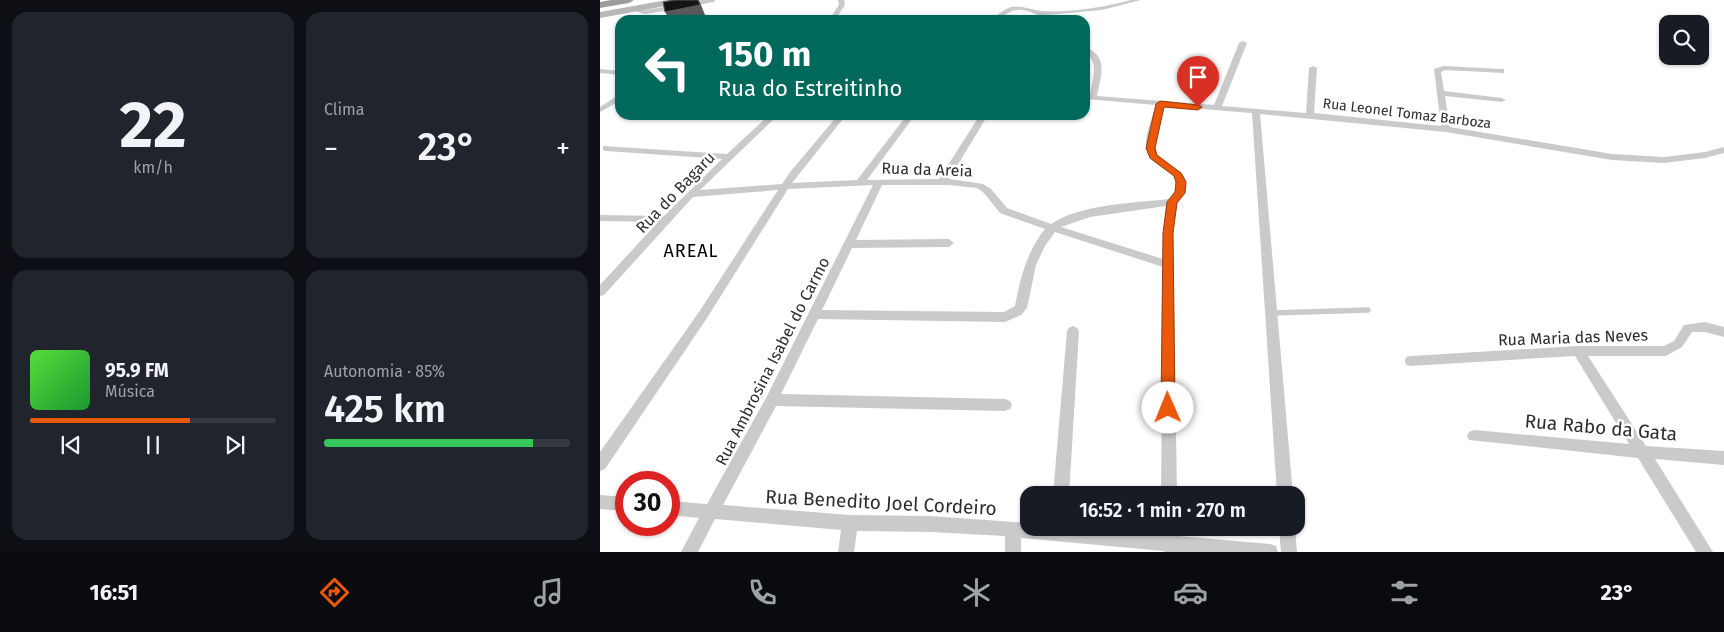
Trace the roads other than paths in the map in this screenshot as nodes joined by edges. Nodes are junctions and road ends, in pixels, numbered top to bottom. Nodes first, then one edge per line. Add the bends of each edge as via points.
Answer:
1 (608, 0) edge
2 (713, 0) edge
3 (841, 0) edge
4 (1138, 0) edge
5 (600, 2) edge
6 (632, 4) edge
7 (682, 4) edge
8 (600, 5) edge
9 (1040, 12) junction
10 (600, 15) edge
11 (835, 15) edge
12 (1004, 15) edge
13 (1043, 15) edge
14 (1243, 43) dead end
15 (1090, 52) edge
16 (1313, 68) dead end
17 (600, 71) edge
18 (1501, 71) dead end
19 (615, 72) edge
20 (1441, 93) junction
21 (1090, 95) edge
22 (1090, 98) edge
23 (1502, 100) dead end
24 (615, 101) edge
25 (1160, 104) junction
26 (1217, 109) junction
27 (600, 110) edge
28 (1256, 112) junction
29 (1310, 115) junction
30 (769, 120) edge
31 (838, 120) edge
32 (907, 120) edge
33 (981, 120) edge
34 (1446, 129) junction
35 (606, 148) dead end
36 (1724, 150) edge
37 (728, 157) junction
38 (879, 182) junction
39 (942, 182) junction
40 (860, 183) junction
41 (784, 186) junction
42 (690, 194) junction
43 (1172, 202) junction
44 (600, 218) edge
45 (668, 219) junction
46 (1053, 227) junction
47 (950, 243) dead end
48 (850, 244) junction
49 (1167, 264) junction
50 (600, 292) edge
51 (1368, 310) dead end
52 (1272, 313) junction
53 (814, 314) junction
54 (1073, 331) dead end
55 (1724, 332) edge
56 (1578, 350) junction
57 (1411, 361) dead end
58 (772, 400) junction
59 (1006, 405) dead end
60 (1474, 436) dead end
61 (1643, 452) junction
62 (1724, 458) edge
63 (600, 464) edge
64 (1063, 486) edge
65 (1169, 486) edge
66 (1284, 486) edge
67 (600, 502) edge
68 (615, 503) edge
69 (680, 509) edge
70 (711, 513) junction
71 (850, 523) junction
72 (1013, 529) junction
73 (1020, 529) edge
74 (1114, 536) edge
75 (1288, 536) edge
76 (1170, 541) edge
77 (689, 552) edge
78 (846, 552) edge
79 (1013, 552) edge
80 (1270, 552) edge
81 (1289, 552) edge
82 (1705, 552) edge

1 - 5 highway
2 - 7 lane
3 - 11 street via 842,5
4 - 9 street via 1088,11
6 - 7 main road
6 - 8 highway
6 - 10 main road
9 - 12 street via 1014,9
9 - 13 street
14 - 26 street
15 - 21 street via 1099,64
16 - 29 street
17 - 19 street
18 - 20 street via 1439,69
20 - 23 street
20 - 34 street
22 - 25 street, Rua Leonel Tomaz Barboza
24 - 27 street
25 - 26 street, Rua Leonel Tomaz Barboza
25 - 43 street via 1150,148 1156,159 1180,178 1181,191
26 - 28 street, Rua Leonel Tomaz Barboza
28 - 29 street, Rua Leonel Tomaz Barboza
28 - 52 street
29 - 34 street, Rua Leonel Tomaz Barboza
30 - 37 street, Rua do Bagaru
31 - 41 street
32 - 40 street
33 - 39 street
34 - 36 street, Rua Leonel Tomaz Barboza via 1612,157 1664,160
35 - 37 street
37 - 42 street, Rua do Bagaru
38 - 39 street, Rua da Areia
38 - 40 street, Rua da Areia
38 - 48 street, Rua Ambrosina Isabel do Carmo
39 - 46 street, Rua da Areia via 984,188 1002,211
40 - 41 street, Rua da Areia
41 - 42 street, Rua da Areia
41 - 63 street via 703,315
42 - 45 street, Rua do Bagaru
43 - 46 street via 1075,217
43 - 49 street
44 - 45 street
45 - 50 street, Rua do Bagaru
46 - 49 street, Rua da Areia
46 - 53 street via 1030,263 1021,308 1012,316
47 - 48 street
48 - 53 street, Rua Ambrosina Isabel do Carmo
49 - 65 street
51 - 52 lane
52 - 66 street
53 - 58 street, Rua Ambrosina Isabel do Carmo
54 - 64 street
55 - 56 street, Rua Maria das Neves via 1705,327 1688,328 1678,344 1666,351
56 - 57 street, Rua Maria das Neves
56 - 61 street
58 - 59 street
58 - 70 street, Rua Ambrosina Isabel do Carmo
60 - 61 street, Rua Rabo da Gata
61 - 62 street, Rua Rabo da Gata
61 - 82 street
67 - 68 street
69 - 70 street, Rua Benedito Joel Cordeiro
70 - 71 street, Rua Benedito Joel Cordeiro
70 - 77 street, Rua Ambrosina Isabel do Carmo
71 - 72 street, Rua Benedito Joel Cordeiro
71 - 78 street
72 - 73 street, Rua Benedito Joel Cordeiro
72 - 79 street
74 - 76 street, Rua Benedito Joel Cordeiro
75 - 81 street
76 - 80 street, Rua Benedito Joel Cordeiro

